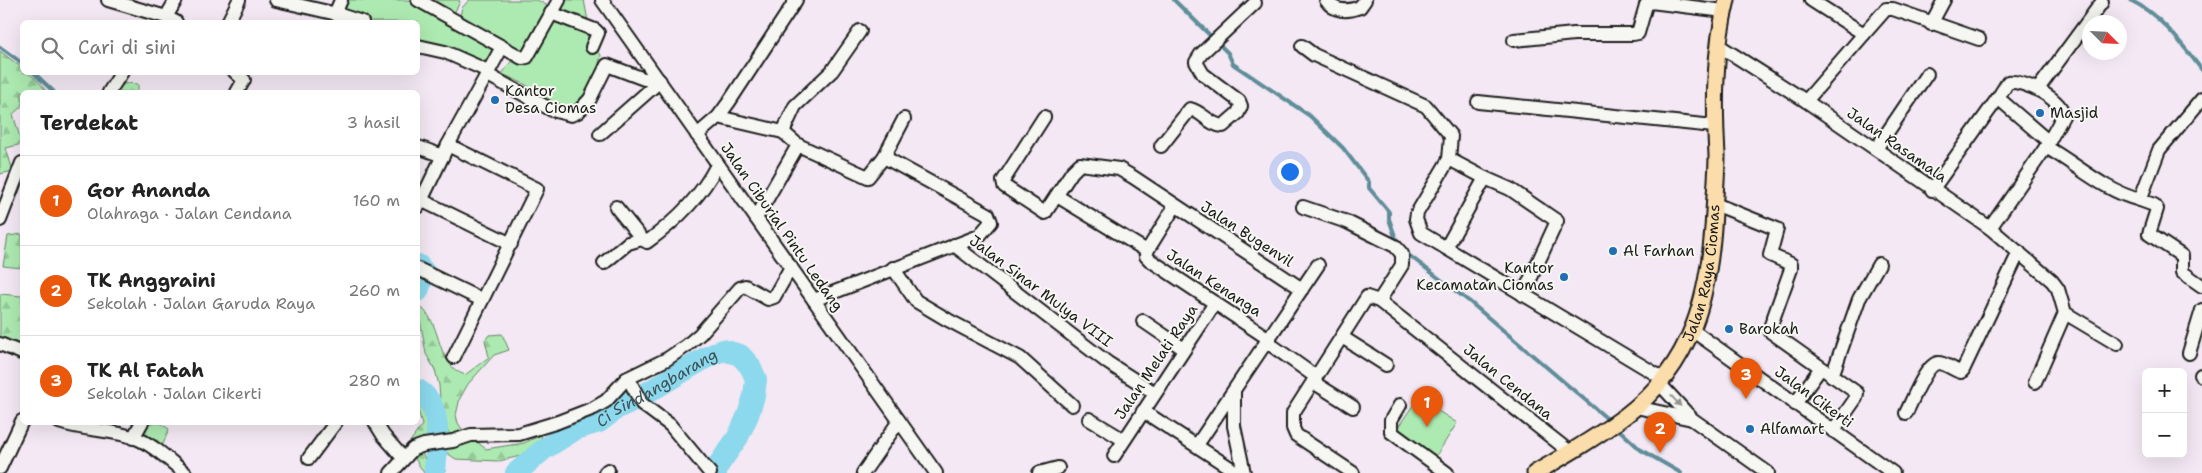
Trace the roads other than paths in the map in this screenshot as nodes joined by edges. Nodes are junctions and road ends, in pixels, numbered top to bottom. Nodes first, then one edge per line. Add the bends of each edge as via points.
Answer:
1 (108, 0) edge
2 (176, 0) edge
3 (239, 0) edge
4 (276, 0) edge
5 (341, 0) edge
6 (418, 0) edge
7 (602, 0) edge
8 (796, 0) edge
9 (1326, 0) edge
10 (1365, 0) edge
11 (1812, 0) edge
12 (1944, 0) edge
13 (1254, 1) edge
14 (2102, 2) dead end
15 (553, 5) edge
16 (1725, 6) edge
17 (335, 14) junction
18 (319, 17) edge
19 (146, 18) edge
20 (171, 20) edge
21 (229, 20) edge
22 (355, 20) edge
23 (1930, 24) junction
24 (860, 31) dead end
25 (1864, 34) junction
26 (1979, 39) dead end
27 (1514, 40) dead end
28 (1718, 45) junction
29 (420, 46) edge
30 (1302, 46) dead end
31 (502, 47) junction
32 (592, 47) dead end
33 (487, 73) junction
34 (1927, 74) dead end
35 (120, 75) edge
36 (238, 75) edge
37 (659, 80) junction
38 (2038, 89) junction
39 (109, 90) edge
40 (239, 90) edge
41 (1998, 98) junction
42 (2202, 99) edge
43 (1806, 101) junction
44 (1478, 102) dead end
45 (718, 117) junction
46 (1044, 117) dead end
47 (904, 120) dead end
48 (1714, 126) junction
49 (783, 132) junction
50 (600, 134) dead end
51 (697, 135) junction
52 (2047, 144) junction
53 (798, 145) junction
54 (1161, 146) dead end
55 (420, 147) edge
56 (1876, 149) junction
57 (445, 150) junction
58 (884, 157) junction
59 (1449, 159) junction
60 (717, 165) junction
61 (20, 168) edge
62 (1484, 178) junction
63 (1932, 190) junction
64 (1057, 196) junction
65 (2140, 200) junction
66 (420, 202) edge
67 (420, 204) edge
68 (1715, 204) junction
69 (1175, 206) junction
70 (616, 207) dead end
71 (1303, 207) dead end
72 (756, 218) junction
73 (0, 220) edge
74 (1990, 228) junction
75 (642, 239) junction
76 (511, 244) junction
77 (954, 246) junction
78 (1446, 248) junction
79 (1147, 251) junction
80 (2019, 252) junction
81 (604, 263) dead end
82 (1879, 264) dead end
83 (1318, 265) dead end
84 (791, 267) junction
85 (893, 268) junction
86 (420, 270) edge
87 (2202, 286) edge
88 (1302, 289) junction
89 (1523, 295) junction
90 (482, 300) junction
91 (814, 300) junction
92 (1379, 301) junction
93 (1215, 303) junction
94 (2202, 310) edge
95 (2065, 313) junction
96 (1143, 321) dead end
97 (1692, 330) junction
98 (1342, 336) junction
99 (1268, 340) junction
100 (0, 344) edge
101 (2117, 344) dead end
102 (1184, 349) junction
103 (20, 352) edge
104 (2189, 353) dead end
105 (454, 357) dead end
106 (1386, 364) dead end
107 (1820, 369) junction
108 (1832, 376) junction
109 (628, 378) junction
110 (1315, 380) junction
111 (1662, 381) junction
112 (2035, 382) dead end
113 (1234, 391) junction
114 (1155, 393) junction
115 (1795, 404) junction
116 (1072, 405) dead end
117 (1400, 405) dead end
118 (1353, 407) dead end
119 (1143, 411) junction
120 (1630, 412) junction
121 (1906, 413) dead end
122 (1089, 419) dead end
123 (1692, 419) junction
124 (899, 421) junction
125 (20, 425) edge
126 (73, 425) edge
127 (140, 425) edge
128 (334, 425) edge
129 (377, 425) edge
130 (1833, 431) junction
131 (134, 438) junction
132 (1124, 440) junction
133 (1197, 445) junction
134 (1570, 452) junction
135 (1114, 456) dead end
136 (309, 458) dead end
137 (403, 458) junction
138 (0, 468) edge
139 (1058, 468) dead end
140 (708, 471) edge
141 (1540, 472) edge
142 (185, 473) edge
143 (391, 473) edge
144 (863, 473) edge
145 (936, 473) edge
146 (1039, 473) edge
147 (1238, 473) edge
148 (1244, 473) edge
149 (1353, 473) edge
150 (1447, 473) edge
151 (1768, 473) edge
152 (1893, 473) edge

1 - 19 street
2 - 20 street
3 - 21 street
4 - 18 street
5 - 17 street
6 - 31 street
7 - 37 street, Jalan Ciburial Pintu Ledang
8 - 45 street
9 - 10 street via 1342,11 1360,7
11 - 25 street
12 - 23 street
13 - 54 street via 1196,62 1238,101 1241,106 1238,113 1223,126 1215,126 1190,109
14 - 38 street
15 - 31 street via 526,57
15 - 32 street via 596,30 598,33
16 - 27 street via 1651,2 1646,5 1638,33 1574,34
16 - 28 main road, Jalan Raya Ciomas
17 - 18 street
17 - 22 street
19 - 20 street
23 - 25 street via 1893,8 1886,9
23 - 26 street
24 - 49 street via 832,71 796,106
25 - 43 street
28 - 43 street, Jalan Rasamala
28 - 48 main road, Jalan Raya Ciomas
29 - 33 street via 452,54
30 - 59 street via 1314,55 1426,106 1451,136
31 - 33 street
33 - 37 street via 552,110 570,115 590,100 607,65 644,79
33 - 57 street
34 - 56 street
35 - 39 street
36 - 40 street via 244,80
37 - 50 street
37 - 51 street, Jalan Ciburial Pintu Ledang
38 - 41 street via 2020,82 2008,82
38 - 52 street via 2063,111 2062,121
41 - 52 street
41 - 63 street
42 - 65 street via 2159,150
43 - 56 street, Jalan Rasamala
44 - 48 street
45 - 49 street
45 - 51 street
46 - 64 street via 1003,184 1046,213
47 - 58 street
48 - 68 main road, Jalan Raya Ciomas via 1717,156
49 - 53 street
51 - 60 street, Jalan Ciburial Pintu Ledang
52 - 65 street via 2103,185
52 - 74 street
53 - 58 street via 866,177
53 - 72 street
55 - 57 street
56 - 63 street, Jalan Rasamala
57 - 66 street
57 - 76 street via 537,189
58 - 77 street, Jalan Sinar Mulya VIII via 991,215 991,222 979,236
59 - 62 street
59 - 78 street via 1416,219 1421,233
60 - 72 street, Jalan Ciburial Pintu Ledang
60 - 75 street via 696,199 647,242
61 - 73 street
62 - 78 street
62 - 89 street via 1510,189 1557,221
63 - 74 street, Jalan Rasamala
64 - 69 street, Jalan Bugenvil via 1080,164 1119,169
64 - 79 street, Jalan Kenanga
65 - 87 street via 2156,207 2149,234 2182,256 2182,272
67 - 76 street
68 - 97 main road, Jalan Raya Ciomas via 1712,259
68 - 107 street via 1777,229 1770,254 1791,264 1791,269 1770,330
69 - 79 street
69 - 88 street, Jalan Bugenvil
70 - 75 street
71 - 92 street via 1347,222 1400,250 1402,265
72 - 84 street, Jalan Ciburial Pintu Ledang
74 - 80 street, Jalan Rasamala
75 - 81 street via 628,243
76 - 90 street
77 - 85 street, Jalan Sinar Mulya VIII
77 - 114 street, Jalan Sinar Mulya VIII via 1108,363
78 - 89 street
79 - 93 street, Jalan Kenanga via 1146,256 1150,260
80 - 95 street, Jalan Rasamala via 2052,281 2058,289
80 - 121 street via 1964,370 1961,372 1941,363 1935,364 1927,370
82 - 108 street via 1859,299
83 - 88 street
84 - 91 street, Jalan Ciburial Pintu Ledang
84 - 109 street via 771,299 742,286 686,346
85 - 91 street, Jalan Sinar Mulya VIII
85 - 116 street via 916,301 1020,358
86 - 90 street
88 - 99 street
89 - 111 street
90 - 105 street
91 - 124 street, Jalan Ciburial Pintu Ledang
92 - 98 street via 1367,297
92 - 134 street, Jalan Cendana
93 - 99 street, Jalan Kenanga
93 - 102 street, Jalan Melati Raya
94 - 104 street
95 - 101 street
95 - 112 street
96 - 102 street
97 - 111 main road, Jalan Raya Ciomas via 1682,352
97 - 115 street, Jalan Cikerti
98 - 106 street
98 - 110 street
99 - 110 street, Jalan Kenanga
99 - 113 street
100 - 103 street
102 - 114 street, Jalan Melati Raya
107 - 108 street
107 - 115 street
108 - 130 street via 1858,395
109 - 137 street via 606,400 558,422 519,434 481,434 431,444 413,449
109 - 140 street via 639,398 670,425
110 - 118 street, Jalan Kenanga
110 - 149 street via 1294,413 1293,428 1296,435
111 - 120 main road, Jalan Raya Ciomas
111 -> 123 street
113 - 133 street
113 - 148 street via 1234,426
114 - 119 street, Jalan Melati Raya
115 - 130 street, Jalan Cikerti
117 - 150 street via 1391,420 1391,432
119 - 132 street, Jalan Melati Raya
119 - 133 street
120 - 123 street
120 - 134 main road, Jalan Raya Ciomas
122 - 132 street
123 - 151 street
124 - 144 street
124 - 145 street, Jalan Ciburial Pintu Ledang
125 - 138 street
126 - 131 street
127 - 131 street
128 - 136 street
129 - 137 street
130 - 152 street, Jalan Cikerti
131 - 142 street
132 - 135 street, Jalan Melati Raya
133 - 147 street
134 - 141 main road, Jalan Raya Ciomas
137 - 143 street
139 - 146 street

